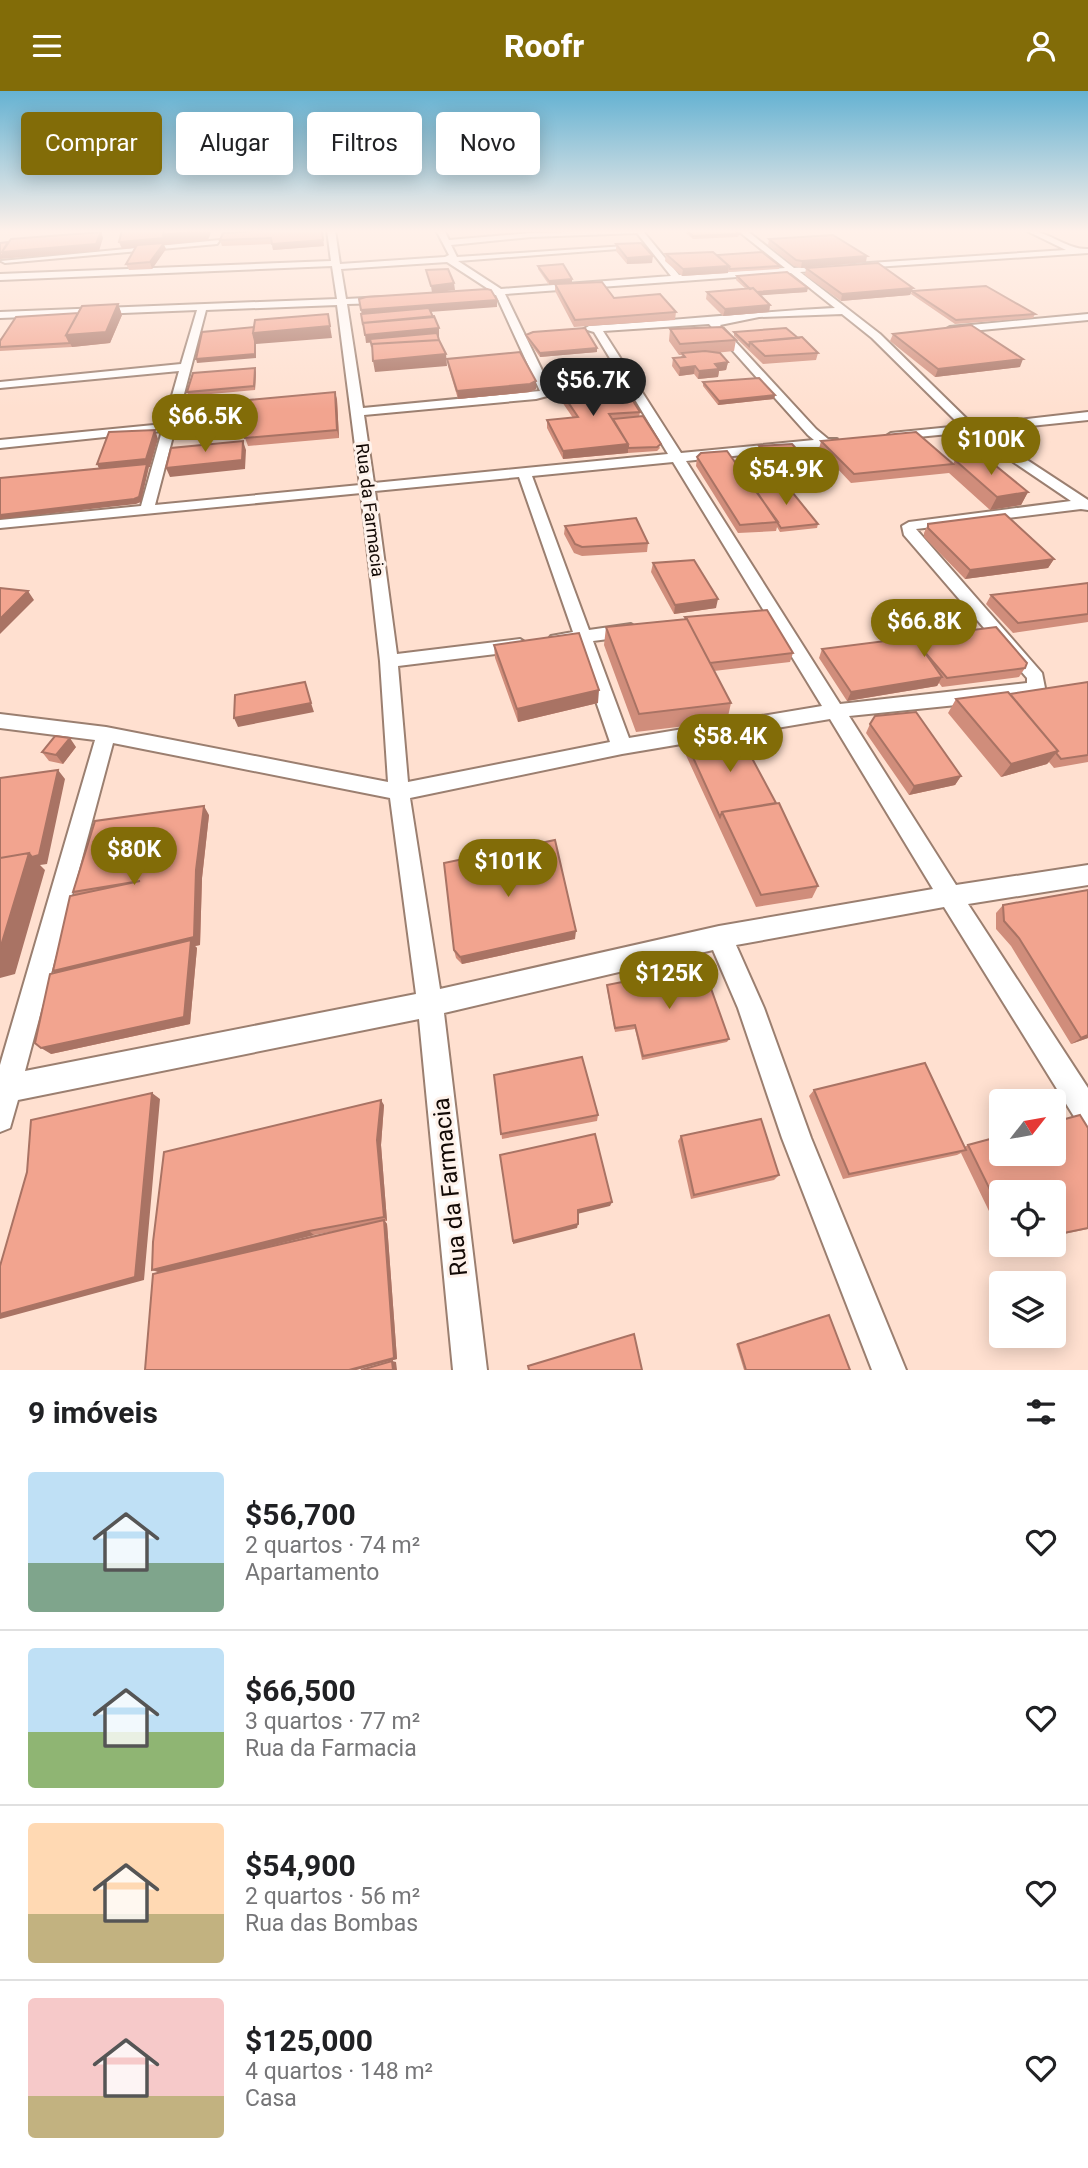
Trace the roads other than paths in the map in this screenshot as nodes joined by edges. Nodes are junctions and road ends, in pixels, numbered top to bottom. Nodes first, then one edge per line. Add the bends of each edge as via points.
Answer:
1 (338, 290) edge
2 (495, 290) edge
3 (528, 290) edge
4 (816, 290) edge
5 (499, 292) junction
6 (459, 295) edge
7 (393, 300) edge
8 (340, 303) junction
9 (202, 308) junction
10 (843, 311) junction
11 (0, 316) edge
12 (1088, 317) edge
13 (724, 320) junction
14 (597, 329) junction
15 (942, 330) edge
16 (572, 331) edge
17 (533, 334) edge
18 (520, 335) junction
19 (889, 335) dead end
20 (876, 336) junction
21 (187, 367) junction
22 (0, 385) edge
23 (358, 412) junction
24 (1088, 416) edge
25 (170, 427) junction
26 (969, 427) junction
27 (879, 439) edge
28 (852, 441) edge
29 (825, 443) junction
30 (0, 444) edge
31 (678, 457) junction
32 (524, 471) junction
33 (366, 486) junction
34 (1086, 506) edge
35 (147, 509) junction
36 (0, 524) edge
37 (650, 627) edge
38 (583, 637) junction
39 (389, 661) junction
40 (836, 711) junction
41 (0, 721) edge
42 (106, 734) junction
43 (622, 747) junction
44 (399, 792) junction
45 (1088, 875) edge
46 (950, 896) junction
47 (719, 937) junction
48 (430, 1004) junction
49 (3, 1089) edge
50 (1088, 1113) edge
51 (0, 1118) edge
52 (470, 1370) edge
53 (888, 1370) edge

1 - 8 street, Rua da Farmacia
2 - 5 street
3 - 5 street
4 - 10 street
5 - 6 street
5 - 18 street
7 - 8 street
8 - 9 street
8 - 23 street, Rua da Farmacia
9 - 11 street
9 - 21 street
10 - 13 street
10 - 20 street
12 - 15 street
13 - 14 street
13 - 29 street via 714,324
14 - 16 street
14 - 31 street
17 - 18 street
18 - 23 street via 547,393
19 - 20 street
20 - 26 street
21 - 22 street
21 - 25 street
23 - 33 street, Rua da Farmacia
24 - 26 street
25 - 30 street
25 - 35 street
26 - 27 street
26 - 34 street
28 - 29 street
29 - 31 street
31 - 32 street
31 - 40 street via 766,610
32 - 33 street
32 - 38 street
33 - 35 street
33 - 39 street, Rua da Farmacia
34 - 40 street via 909,526 909,532 1035,677 1036,688
35 - 36 street
37 - 38 street
38 - 39 street
38 - 43 street
39 - 44 street, Rua da Farmacia
40 - 43 street
40 - 46 street
41 - 42 street
42 - 44 street
42 - 49 street
43 - 44 street
44 - 48 street, Rua da Farmacia
45 - 46 street
46 - 47 street
46 - 50 street
47 - 48 street
47 - 53 street via 743,982 794,1133
48 - 49 street
48 - 52 street, Rua da Farmacia
49 - 51 street

